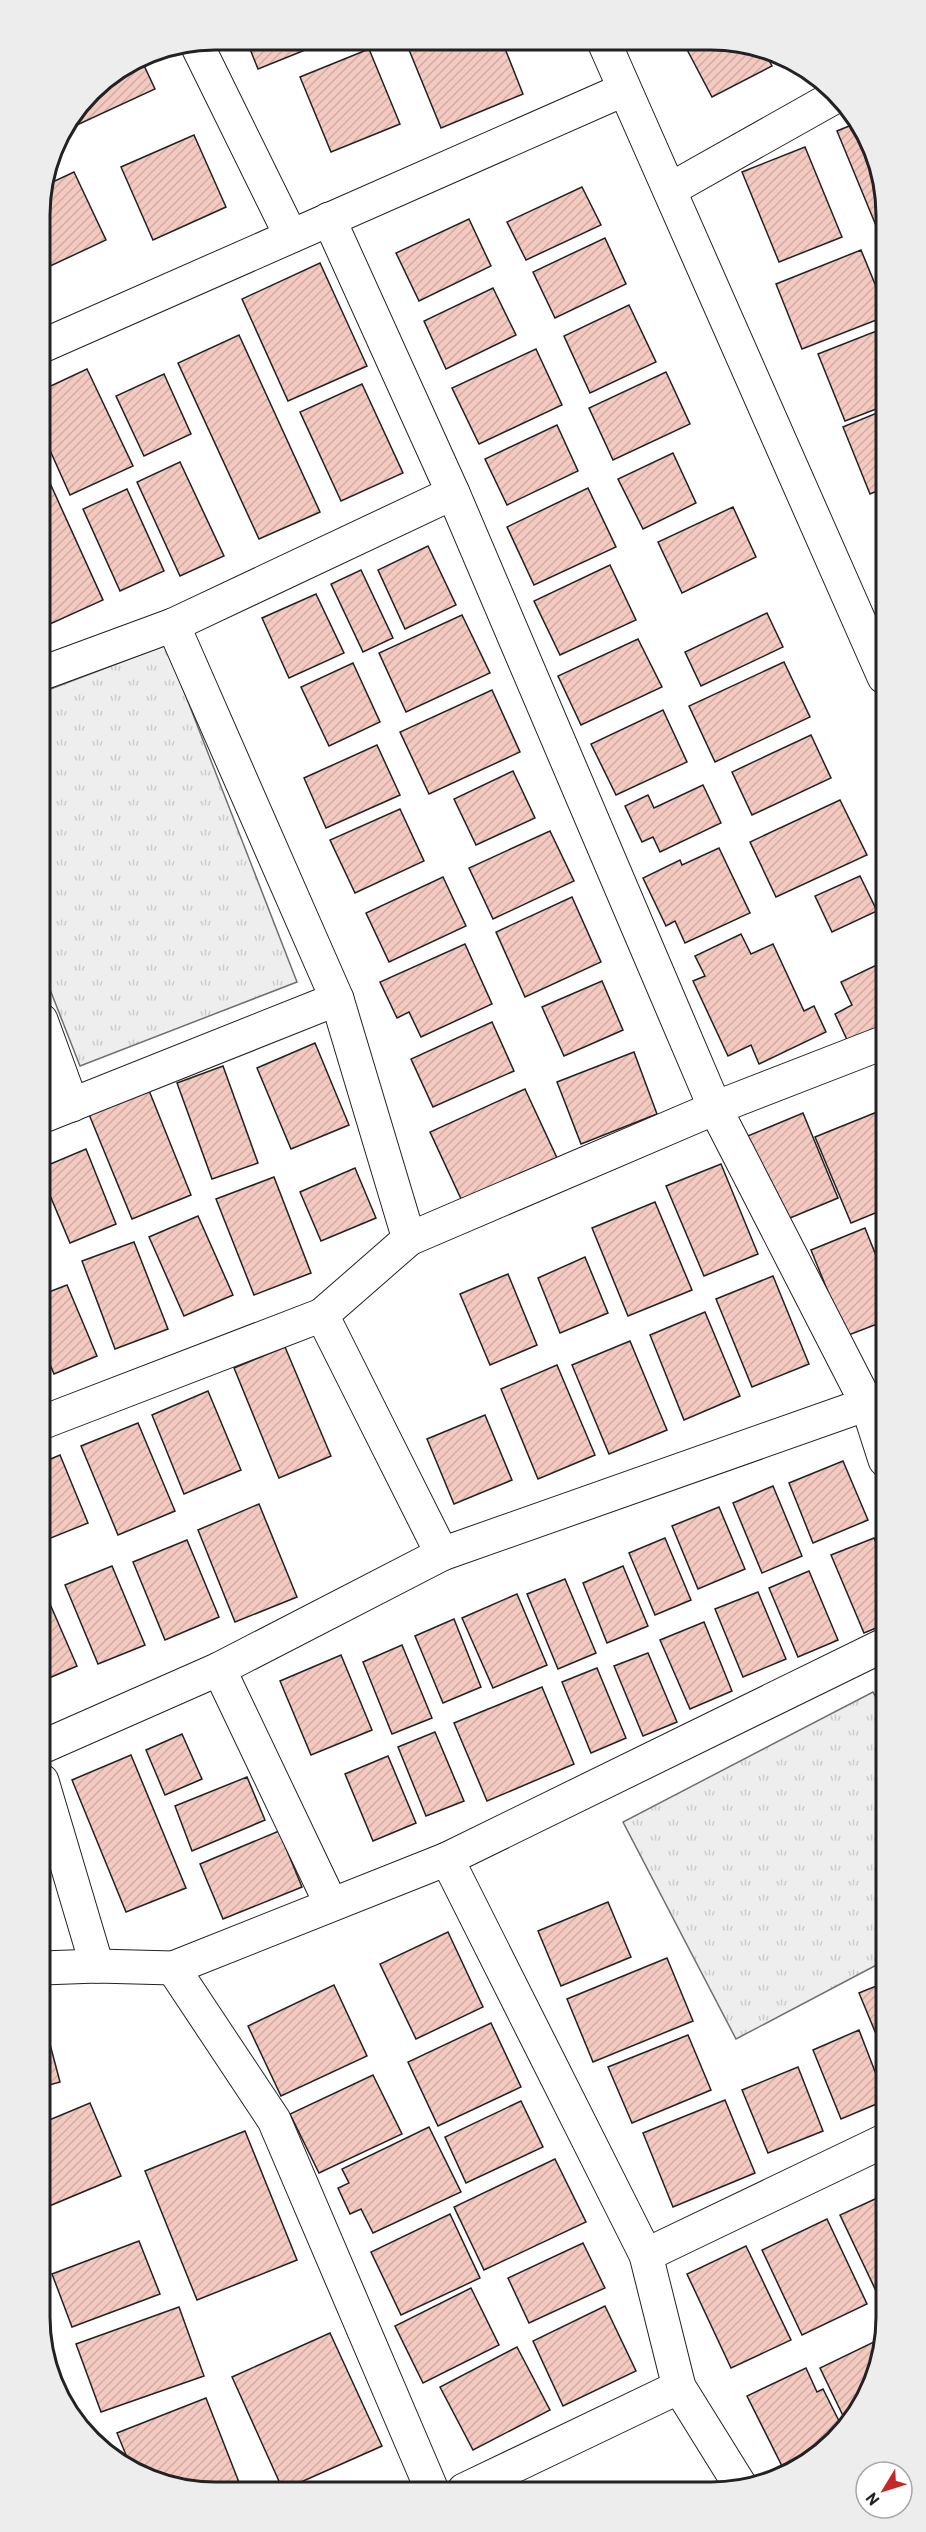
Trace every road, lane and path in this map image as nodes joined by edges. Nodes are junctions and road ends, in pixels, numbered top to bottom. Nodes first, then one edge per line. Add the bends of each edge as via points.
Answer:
1 (607, 49) edge
2 (200, 50) edge
3 (623, 90) junction
4 (830, 100) edge
5 (670, 189) junction
6 (329, 219) junction
7 (291, 236) junction
8 (50, 343) edge
9 (453, 493) junction
10 (173, 625) junction
11 (876, 659) edge
12 (50, 670) edge
13 (337, 999) junction
14 (876, 1045) edge
15 (50, 1047) edge
16 (72, 1105) junction
17 (715, 1108) junction
18 (50, 1114) edge
19 (409, 1239) junction
20 (321, 1315) junction
21 (876, 1401) edge
22 (50, 1420) edge
23 (442, 1554) junction
24 (876, 1649) edge
25 (219, 1669) junction
26 (50, 1743) edge
27 (50, 1808) edge
28 (447, 1859) junction
29 (331, 1904) junction
30 (97, 1966) junction
31 (50, 1968) edge
32 (173, 1968) junction
33 (876, 2145) edge
34 (646, 2255) junction
35 (679, 2387) junction
36 (736, 2480) edge
37 (429, 2482) edge
38 (481, 2482) edge

1 - 3 street
2 - 7 street
3 - 5 street
3 - 6 street
4 - 5 street
5 - 11 street
6 - 7 street
6 - 9 street
7 - 8 street
9 - 10 street
9 - 17 street
10 - 12 street
10 - 13 street
13 - 16 street
13 - 19 street
14 - 17 street
15 - 16 street
16 - 18 street
17 - 19 street
17 - 21 street
19 - 20 street
20 - 22 street
20 - 23 street
21 - 23 street
23 - 25 street
24 - 28 street
25 - 26 street
25 - 29 street
27 - 30 street
28 - 29 street
28 - 34 street
29 - 32 street
30 - 31 street
30 - 32 street
32 - 37 street via 273,2120
33 - 34 street
34 - 35 street
35 - 36 street
35 - 38 street

